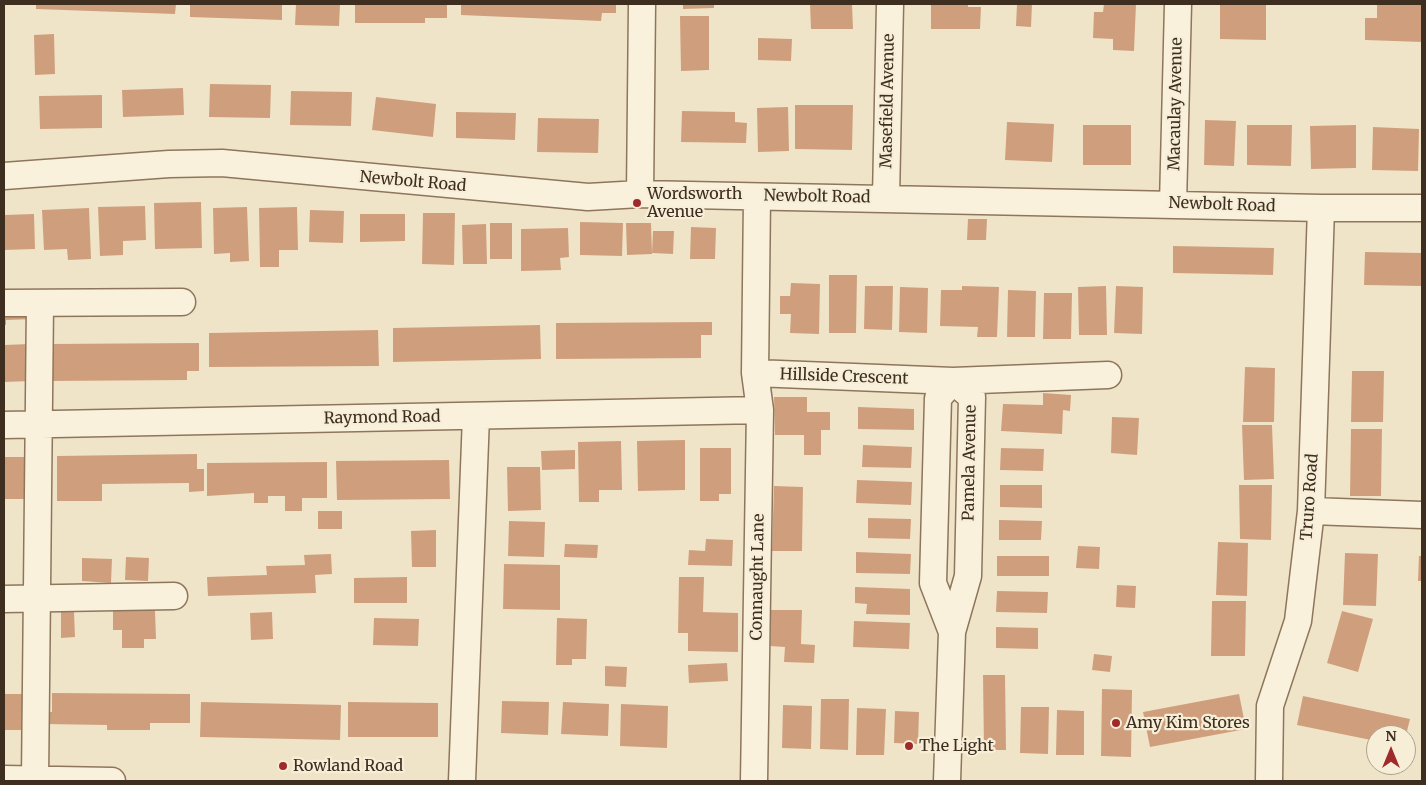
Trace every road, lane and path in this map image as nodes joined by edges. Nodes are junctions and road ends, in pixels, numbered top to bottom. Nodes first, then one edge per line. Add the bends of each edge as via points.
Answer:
1 (642, 4) edge
2 (890, 4) edge
3 (1178, 4) edge
4 (4, 176) edge
5 (640, 194) junction
6 (757, 197) junction
7 (886, 198) junction
8 (1173, 204) junction
9 (1321, 208) junction
10 (1422, 208) edge
11 (182, 302) dead end
12 (4, 303) edge
13 (40, 303) junction
14 (755, 373) junction
15 (1108, 375) dead end
16 (953, 381) junction
17 (760, 410) junction
18 (476, 416) junction
19 (4, 425) edge
20 (40, 425) junction
21 (1311, 512) junction
22 (1422, 516) edge
23 (174, 596) dead end
24 (4, 599) edge
25 (38, 600) junction
26 (4, 779) edge
27 (35, 780) junction
28 (112, 781) edge
29 (462, 781) edge
30 (754, 781) edge
31 (947, 781) edge
32 (1269, 781) edge

1 - 5 street
2 - 7 street, Masefield Avenue
3 - 8 street, Macaulay Avenue
4 - 5 street, Newbolt Road via 222,163 588,197
5 - 6 street, Newbolt Road
6 - 7 street, Newbolt Road
6 - 14 street
7 - 8 street, Newbolt Road
8 - 9 street, Newbolt Road
9 - 10 street, Newbolt Road
9 - 21 street, Truro Road
11 - 13 street
12 - 13 street
13 - 20 street
14 - 16 street, Hillside Crescent
14 - 17 street, Connaught Lane
15 - 16 street, Hillside Crescent
16 - 31 street, Pamela Avenue via 938,398 934,582 952,632
17 - 18 street, Raymond Road
17 - 30 street, Connaught Lane
18 - 20 street, Raymond Road
18 - 29 street
19 - 20 street, Raymond Road
20 - 25 street
21 - 22 street
21 - 32 street, Truro Road via 1298,621 1270,706
23 - 25 street
24 - 25 street
25 - 27 street
26 - 27 street
27 - 28 street

